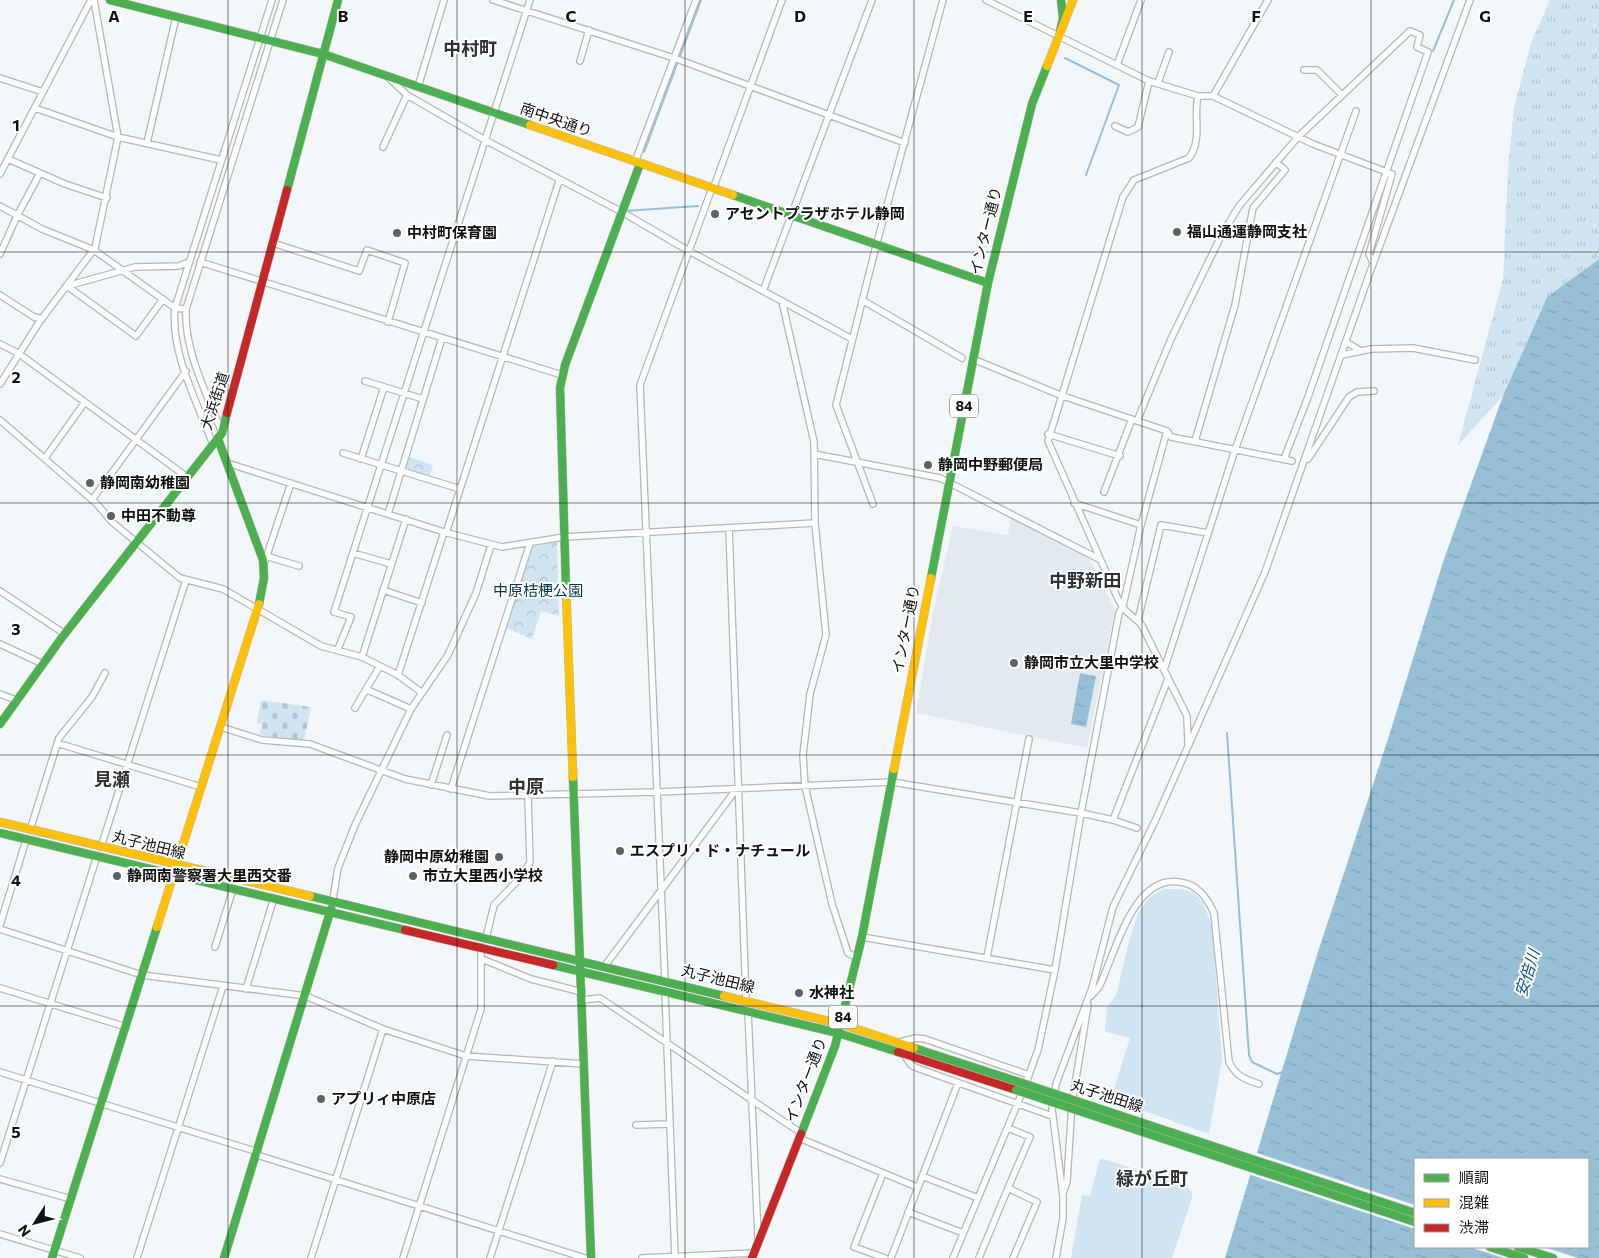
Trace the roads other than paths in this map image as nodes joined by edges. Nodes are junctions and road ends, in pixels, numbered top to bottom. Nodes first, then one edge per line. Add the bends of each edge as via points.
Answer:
1 (92, 0) edge
2 (110, 0) edge
3 (272, 0) edge
4 (283, 0) edge
5 (338, 0) edge
6 (444, 0) edge
7 (493, 0) edge
8 (530, 0) edge
9 (696, 0) edge
10 (782, 0) edge
11 (872, 0) edge
12 (943, 0) edge
13 (986, 0) edge
14 (1061, 0) edge
15 (1072, 0) edge
16 (1141, 0) edge
17 (1268, 0) edge
18 (1470, 0) edge
19 (526, 12) junction
20 (176, 17) junction
21 (589, 30) junction
22 (1059, 36) junction
23 (260, 38) junction
24 (269, 40) junction
25 (1169, 52) dead end
26 (323, 54) junction
27 (675, 58) junction
28 (580, 61) dead end
29 (1116, 65) junction
30 (1304, 70) dead end
31 (388, 77) junction
32 (0, 78) edge
33 (1150, 81) junction
34 (1158, 83) junction
35 (750, 86) junction
36 (418, 87) junction
37 (43, 92) junction
38 (407, 95) junction
39 (1342, 95) junction
40 (1198, 96) junction
41 (1213, 96) junction
42 (35, 108) junction
43 (1356, 111) dead end
44 (495, 114) junction
45 (829, 115) junction
46 (1115, 126) dead end
47 (118, 137) junction
48 (1298, 137) junction
49 (485, 140) junction
50 (148, 143) junction
51 (905, 143) junction
52 (383, 147) dead end
53 (1340, 154) junction
54 (8, 159) junction
55 (221, 160) junction
56 (1276, 162) junction
57 (637, 163) junction
58 (1387, 171) junction
59 (40, 173) junction
60 (0, 174) edge
61 (558, 180) junction
62 (712, 189) junction
63 (106, 198) junction
64 (0, 206) edge
65 (622, 212) junction
66 (17, 216) junction
67 (792, 216) junction
68 (273, 243) junction
69 (876, 246) junction
70 (94, 250) junction
71 (689, 251) junction
72 (0, 254) edge
73 (190, 262) junction
74 (200, 262) junction
75 (1373, 263) junction
76 (123, 271) junction
77 (263, 282) junction
78 (988, 283) junction
79 (67, 286) junction
80 (763, 291) junction
81 (0, 295) edge
82 (163, 299) junction
83 (862, 300) junction
84 (782, 301) junction
85 (175, 308) junction
86 (186, 309) junction
87 (42, 318) junction
88 (388, 322) junction
89 (423, 332) junction
90 (442, 338) junction
91 (852, 339) junction
92 (1346, 342) junction
93 (0, 344) edge
94 (1361, 351) junction
95 (18, 353) junction
96 (1342, 355) junction
97 (500, 357) junction
98 (962, 358) dead end
99 (973, 359) junction
100 (1475, 360) dead end
101 (186, 371) junction
102 (562, 375) junction
103 (365, 381) dead end
104 (0, 384) edge
105 (384, 387) junction
106 (1374, 391) dead end
107 (404, 393) junction
108 (1060, 395) junction
109 (423, 399) junction
110 (86, 402) junction
111 (0, 420) edge
112 (1134, 420) junction
113 (1167, 431) junction
114 (1048, 434) junction
115 (218, 439) junction
116 (136, 440) junction
117 (1195, 441) junction
118 (1235, 450) junction
119 (343, 453) dead end
120 (814, 454) junction
121 (1120, 456) junction
122 (45, 458) junction
123 (361, 458) junction
124 (1284, 459) junction
125 (1292, 461) dead end
126 (1304, 462) junction
127 (227, 463) junction
128 (859, 464) junction
129 (382, 465) junction
130 (401, 471) junction
131 (187, 477) junction
132 (292, 482) junction
133 (948, 482) junction
134 (460, 489) junction
135 (1104, 492) dead end
136 (92, 500) junction
137 (1074, 503) junction
138 (873, 504) dead end
139 (368, 507) junction
140 (388, 514) junction
141 (406, 519) junction
142 (815, 523) junction
143 (1141, 525) junction
144 (729, 528) junction
145 (445, 532) junction
146 (646, 533) junction
147 (1208, 533) junction
148 (564, 537) junction
149 (136, 541) junction
150 (530, 543) junction
151 (491, 545) junction
152 (353, 552) junction
153 (269, 557) junction
154 (1099, 559) junction
155 (392, 564) junction
156 (299, 566) dead end
157 (264, 567) junction
158 (186, 580) junction
159 (383, 590) junction
160 (0, 592) edge
161 (422, 602) junction
162 (1123, 606) junction
163 (259, 608) junction
164 (1138, 620) junction
165 (65, 634) junction
166 (0, 644) edge
167 (338, 649) junction
168 (362, 657) junction
169 (43, 664) junction
170 (380, 666) junction
171 (1164, 670) junction
172 (105, 672) dead end
173 (398, 675) junction
174 (1168, 679) junction
175 (365, 691) junction
176 (421, 692) junction
177 (0, 694) edge
178 (16, 700) junction
179 (355, 708) dead end
180 (411, 709) junction
181 (0, 724) edge
182 (221, 727) junction
183 (447, 735) dead end
184 (1029, 739) dead end
185 (57, 743) junction
186 (1188, 746) junction
187 (127, 765) junction
188 (380, 770) junction
189 (892, 782) junction
190 (431, 784) junction
191 (806, 786) junction
192 (201, 787) junction
193 (738, 787) junction
194 (451, 789) junction
195 (657, 792) junction
196 (573, 795) junction
197 (528, 796) junction
198 (1018, 802) junction
199 (1081, 813) junction
200 (1113, 820) junction
201 (0, 822) edge
202 (1137, 828) dead end
203 (30, 830) junction
204 (0, 833) edge
205 (26, 840) junction
206 (101, 847) junction
207 (97, 856) junction
208 (176, 866) junction
209 (174, 875) junction
210 (233, 889) junction
211 (661, 890) junction
212 (274, 898) junction
213 (331, 907) junction
214 (0, 925) edge
215 (0, 929) edge
216 (862, 937) junction
217 (486, 938) junction
218 (216, 947) dead end
219 (481, 947) junction
220 (68, 951) junction
221 (987, 957) junction
222 (857, 958) junction
223 (482, 959) junction
224 (580, 961) junction
225 (604, 967) junction
226 (581, 970) junction
227 (1056, 970) junction
228 (142, 975) junction
229 (664, 981) junction
230 (224, 986) junction
231 (0, 988) edge
232 (246, 989) junction
233 (665, 991) junction
234 (582, 992) junction
235 (306, 996) junction
236 (1088, 999) junction
237 (582, 1000) junction
238 (746, 1000) junction
239 (51, 1003) junction
240 (748, 1012) junction
241 (841, 1024) junction
242 (126, 1027) junction
243 (383, 1029) junction
244 (838, 1033) junction
245 (666, 1042) junction
246 (900, 1042) junction
247 (902, 1052) junction
248 (466, 1056) junction
249 (553, 1061) junction
250 (584, 1064) junction
251 (0, 1072) edge
252 (1029, 1076) junction
253 (27, 1080) junction
254 (958, 1083) junction
255 (1259, 1084) dead end
256 (752, 1100) junction
257 (1018, 1103) junction
258 (101, 1104) junction
259 (1052, 1116) junction
260 (670, 1124) junction
261 (636, 1125) dead end
262 (179, 1128) junction
263 (1008, 1128) junction
264 (800, 1136) junction
265 (257, 1154) junction
266 (0, 1163) edge
267 (882, 1172) junction
268 (922, 1176) junction
269 (0, 1178) edge
270 (337, 1180) junction
271 (917, 1187) junction
272 (1008, 1188) junction
273 (1063, 1193) junction
274 (978, 1198) junction
275 (71, 1199) junction
276 (420, 1205) junction
277 (908, 1212) junction
278 (1414, 1213) edge
279 (1414, 1222) edge
280 (499, 1230) junction
281 (963, 1233) junction
282 (0, 1234) edge
283 (759, 1242) junction
284 (1493, 1248) edge
285 (1521, 1248) edge
286 (54, 1254) edge
287 (576, 1256) edge
288 (753, 1256) edge
289 (675, 1257) edge
290 (80, 1258) edge
291 (137, 1258) edge
292 (224, 1258) edge
293 (311, 1258) edge
294 (403, 1258) edge
295 (490, 1258) edge
296 (585, 1258) edge
297 (591, 1258) edge
298 (642, 1258) edge
299 (885, 1258) edge
300 (891, 1258) edge
301 (952, 1258) edge
302 (979, 1258) edge
303 (1013, 1258) edge
304 (1056, 1258) edge
305 (1524, 1258) edge
306 (1552, 1258) edge

1 - 37 street
1 - 47 street
2 - 20 main road, 南中央通り
3 - 23 street
4 - 24 street
5 - 26 main road, 大浜街道
6 - 36 street
7 - 19 street
8 - 19 street
9 - 27 street
10 - 35 street
11 - 45 street
12 - 51 street
13 - 22 street
14 - 22 main road via 1063,18
15 - 22 main road, インター通り / 84
16 - 29 street
17 - 41 street
18 - 75 street
19 - 21 street
19 - 44 street
20 - 23 main road, 南中央通り
20 - 50 street
21 - 27 street
21 - 28 street
22 - 29 street
22 - 78 main road, インター通り / 84 via 1032,104
23 - 24 main road, 南中央通り
23 - 55 street
24 - 26 main road, 南中央通り
24 - 74 street
25 - 34 street
26 - 31 main road, 南中央通り
26 - 68 main road, 大浜街道
27 - 35 street
27 - 57 street
29 - 33 street
30 - 39 street via 1317,70
31 - 36 main road, 南中央通り
31 - 38 street
32 - 37 street
33 - 34 street
33 - 46 street via 1138,127 1128,132
34 - 40 street
35 - 45 street
35 - 62 street
36 - 44 main road, 南中央通り
37 - 42 street
38 - 49 street
38 - 52 street
39 - 48 street
39 - 58 street via 1410,31 1420,35 1415,49 1428,52
40 - 41 street
40 - 108 street via 1195,111 1198,136 1192,154 1134,180 1123,197
41 - 48 street
42 - 47 street
42 - 54 street
43 - 53 street
44 - 49 street
44 - 57 main road, 南中央通り
45 - 51 street
45 - 67 street
47 - 50 street
47 - 63 street
48 - 53 street
48 - 56 street
49 - 61 street
49 - 89 street
50 - 55 street
51 - 69 street
53 - 58 street
53 - 118 street
54 - 59 street
54 - 60 street
55 - 73 street
56 - 112 street via 1239,206 1221,236
56 - 117 street via 1286,170 1253,208 1235,305
57 - 62 main road, 南中央通り
57 - 65 main road
58 - 75 street via 1392,174 1369,254
58 - 124 street
59 - 63 street
59 - 66 street
61 - 65 street
61 - 97 street
62 - 67 main road, 南中央通り
62 - 71 street
63 - 70 street
64 - 66 street
65 - 71 street
65 - 102 main road
66 - 70 street
66 - 72 street
67 - 69 main road, 南中央通り
67 - 80 street
68 - 77 main road, 大浜街道
68 - 88 street via 359,271 367,250 405,263
69 - 78 main road, 南中央通り
69 - 83 street
70 - 76 street
70 - 79 street
71 - 80 street
71 - 146 street via 640,385
73 - 76 street
73 - 85 street
74 - 77 street
74 - 86 street
75 - 92 street
76 - 79 street
76 - 82 street
77 - 88 street
77 - 115 main road, 大浜街道
78 - 99 main road, インター通り / 84
79 - 82 street via 136,336
79 - 87 street
80 - 84 street
81 - 87 street via 34,317
82 - 85 street
83 - 91 street
83 - 98 street
84 - 91 street
84 - 120 street
85 - 86 street
85 - 101 street via 174,334
86 - 115 street via 189,345
87 - 95 street
88 - 89 street
89 - 90 street
89 - 107 street
90 - 97 street
90 - 109 street
91 - 128 street via 836,405
92 - 94 street
92 - 96 street
93 - 95 street
94 - 96 street
94 - 100 street via 1413,348
95 - 104 street
95 - 110 street
96 - 126 street
97 - 102 street
97 - 134 street
99 - 108 street
99 - 133 main road, インター通り / 84
101 - 115 street
101 - 116 street
102 - 148 main road via 559,411
103 - 105 street
105 - 107 street
105 - 123 street
106 - 126 street via 1357,392 1349,397
107 - 109 street
107 - 129 street
108 - 112 street
108 - 114 street
109 - 130 street
110 - 116 street
110 - 122 street
111 - 122 street
112 - 113 street
112 - 121 street
113 - 117 street via 1171,436
113 - 143 street
114 - 121 street
114 - 137 street via 1050,451
115 - 127 main road
115 - 131 main road, 大浜街道
116 - 131 street
116 - 136 street
117 - 118 street
118 - 124 street
118 - 147 street
119 - 123 street
120 - 128 street
120 - 142 street
121 - 135 street
122 - 136 street
123 - 129 street
124 - 125 street
126 - 186 street via 1265,572
127 - 132 street
127 - 157 main road
128 - 133 street
128 - 138 street
129 - 130 street
129 - 139 street
130 - 134 street
130 - 140 street
131 - 149 main road, 大浜街道
132 - 139 street
132 - 153 street
133 - 154 street
133 - 189 main road, インター通り / 84
134 - 145 street
136 - 149 street
137 - 143 street
137 - 154 street
139 - 140 street
139 - 152 street
140 - 141 street
141 - 145 street
141 - 155 street
142 - 144 street
142 - 191 street via 826,634 810,694 804,755
143 - 162 street
144 - 146 street
144 - 193 street
145 - 151 street
145 - 161 street
146 - 148 street
146 - 195 street
147 - 164 street via 1161,525
147 - 171 street
148 - 150 street
148 - 196 main road
149 - 158 street via 170,571
149 - 165 main road, 大浜街道
150 - 151 street via 502,548
150 - 194 street
151 - 176 street via 476,593 448,655
152 - 155 street
152 - 167 street via 334,612 351,617
153 - 156 street
153 - 157 street
154 - 162 street
155 - 159 street
157 - 163 main road
158 - 163 street via 223,589
158 - 187 street
159 - 161 street
159 - 168 street
160 - 165 street
161 - 173 street
162 - 164 street
162 - 199 street via 1119,613
163 - 167 street via 321,646
163 - 182 main road
164 - 171 street
165 - 169 main road, 大浜街道
166 - 169 street
167 - 168 street
168 - 170 street
169 - 178 main road, 大浜街道
170 - 173 street
170 - 175 street
171 - 174 street
172 - 185 street via 92,697
173 - 176 street
174 - 186 street via 1187,716
174 - 200 street
175 - 179 street
175 - 180 street via 370,690
176 - 180 street
177 - 178 street
178 - 181 main road, 大浜街道
180 - 188 street
182 - 188 street via 262,740 310,744
182 - 192 main road
183 - 190 street
184 - 198 street
185 - 187 street
185 - 203 street
186 - 236 street via 1113,907
187 - 192 street
187 - 206 street
188 - 190 street
188 - 213 street via 338,868
189 - 191 street
189 - 198 street
189 - 216 main road, インター通り / 84
190 - 194 street
191 - 193 street
191 - 222 street via 832,904 848,953
192 - 208 main road
193 - 195 street
193 - 211 street
193 - 238 street
194 - 197 street via 490,796
195 - 196 street
195 - 211 street
196 - 197 street
196 - 224 main road
197 - 217 street via 530,862 524,875 494,905
198 - 199 street
198 - 221 street
199 - 200 street
199 - 227 street
200 - 202 street
201 - 203 main road, 丸子池田線
203 - 206 main road, 丸子池田線
204 - 205 main road, 丸子池田線
205 - 207 main road, 丸子池田線
205 - 214 street
206 - 208 main road, 丸子池田線
207 - 209 main road, 丸子池田線
207 - 220 street
208 - 209 main road
208 - 213 main road, 丸子池田線
209 - 210 main road, 丸子池田線
209 - 228 main road
210 - 212 main road, 丸子池田線
210 - 218 street
211 - 225 street
211 - 229 street
212 - 213 main road, 丸子池田線
212 - 232 street
213 - 217 main road, 丸子池田線
213 - 219 main road, 丸子池田線
213 - 235 main road
215 - 220 street
216 - 221 street
216 - 222 main road, インター通り / 84
217 - 224 main road, 丸子池田線
219 - 223 street
219 - 226 main road, 丸子池田線
220 - 228 street
220 - 239 street
221 - 227 street
222 - 241 main road, インター通り / 84
223 - 234 street via 531,979
223 - 248 street via 481,1010
224 - 225 main road, 丸子池田線
224 - 226 main road
225 - 229 main road, 丸子池田線
226 - 233 main road, 丸子池田線
226 - 234 main road
227 - 252 street
228 - 230 street
228 - 242 main road
229 - 238 main road, 丸子池田線
230 - 232 street
230 - 262 street
231 - 239 street
232 - 235 street
233 - 240 main road, 丸子池田線
233 - 245 street
234 - 237 main road
235 - 243 street
235 - 265 main road
236 - 255 street via 1099,987 1138,901 1156,885 1167,881 1188,884 1205,896 1214,913 1229,1062 1242,1079
236 - 259 street via 1056,1084
236 - 273 street via 1072,1103 1067,1181
237 - 245 street via 600,998
237 - 250 main road
238 - 241 main road, 丸子池田線
239 - 242 street
239 - 253 street
240 - 244 main road, 丸子池田線
240 - 256 street
241 - 244 main road, インター通り / 84
241 - 246 main road, 丸子池田線
242 - 258 main road
243 - 248 street
243 - 270 street
244 - 247 main road, 丸子池田線
244 - 264 main road, インター通り / 84
245 - 256 street
245 - 260 street
246 - 252 street via 925,1039
246 - 278 main road, 丸子池田線, bridge
247 - 254 street via 911,1065
247 - 279 main road, 丸子池田線, bridge
248 - 249 street
248 - 276 street
249 - 250 street
249 - 280 street
250 - 297 main road
251 - 253 street
252 - 257 street
253 - 258 street
253 - 266 street
254 - 257 street
254 - 268 street
256 - 264 street
256 - 283 street
257 - 259 street
257 - 263 street
258 - 262 street
258 - 275 main road
259 - 273 street
260 - 261 street
260 - 289 street
262 - 265 street
262 - 291 street
263 - 272 street via 1030,1137
263 - 274 street
264 - 267 street
264 - 283 main road, インター通り / 84
265 - 270 street
265 - 292 main road
267 - 271 street
267 - 299 street via 854,1247
268 - 271 street
268 - 274 street
269 - 275 street
270 - 276 street
270 - 293 street
271 - 277 street
272 - 302 street
272 - 303 street via 1037,1202
273 - 304 street via 1063,1218
274 - 281 street
275 - 286 main road
276 - 280 street
276 - 294 street
277 - 281 street
277 - 300 street
280 - 287 street
280 - 295 street
281 - 301 street
282 - 286 street
283 - 288 main road, インター通り / 84
284 - 305 main road
285 - 306 main road
286 - 290 street
287 - 296 street
288 - 289 street
289 - 298 street

